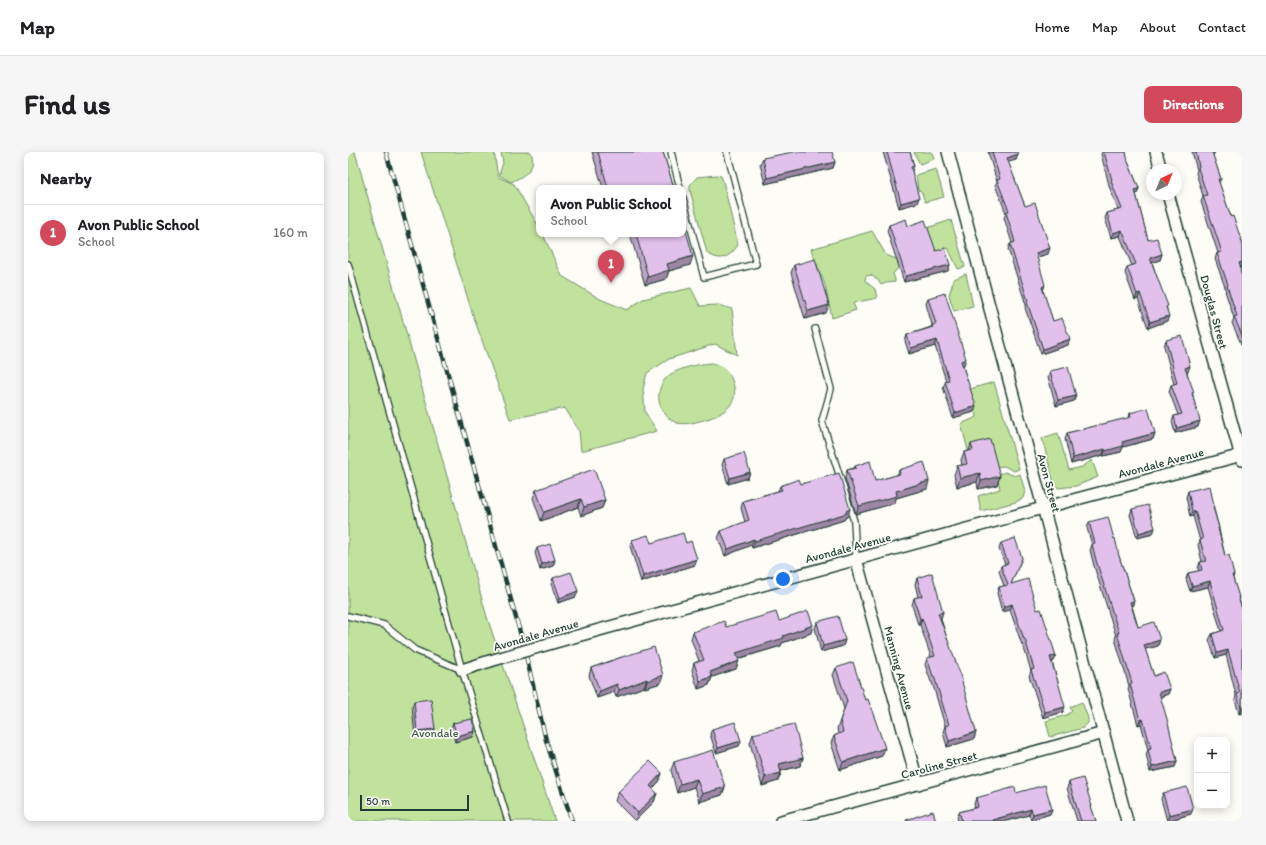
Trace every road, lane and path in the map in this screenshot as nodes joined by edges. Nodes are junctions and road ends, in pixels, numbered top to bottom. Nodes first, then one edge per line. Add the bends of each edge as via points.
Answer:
1 (671, 152) edge
2 (726, 152) edge
3 (948, 152) edge
4 (1156, 152) edge
5 (1159, 164) edge
6 (679, 185) edge
7 (1170, 200) edge
8 (686, 209) edge
9 (348, 264) edge
10 (815, 330) dead end
11 (1242, 457) edge
12 (1043, 508) junction
13 (856, 560) junction
14 (348, 616) edge
15 (462, 670) junction
16 (1104, 733) junction
17 (918, 784) junction
18 (508, 821) edge
19 (781, 821) edge
20 (1128, 821) edge

1 - 6 lane
2 - 8 lane via 756,264 704,277
3 - 12 street, Avon Street
4 - 5 street
7 - 11 street, Douglas Street
9 - 15 lane
10 - 13 lane via 831,389 822,421 854,521
11 - 12 street, Avondale Avenue
12 - 13 street, Avondale Avenue
12 - 16 street, Avon Street
13 - 15 street, Avondale Avenue, bridge
13 - 17 street, Manning Avenue
14 - 15 lane via 384,625 415,650
15 - 18 lane
16 - 17 street, Caroline Street
16 - 20 street, Avon Street
17 - 19 street, Caroline Street

